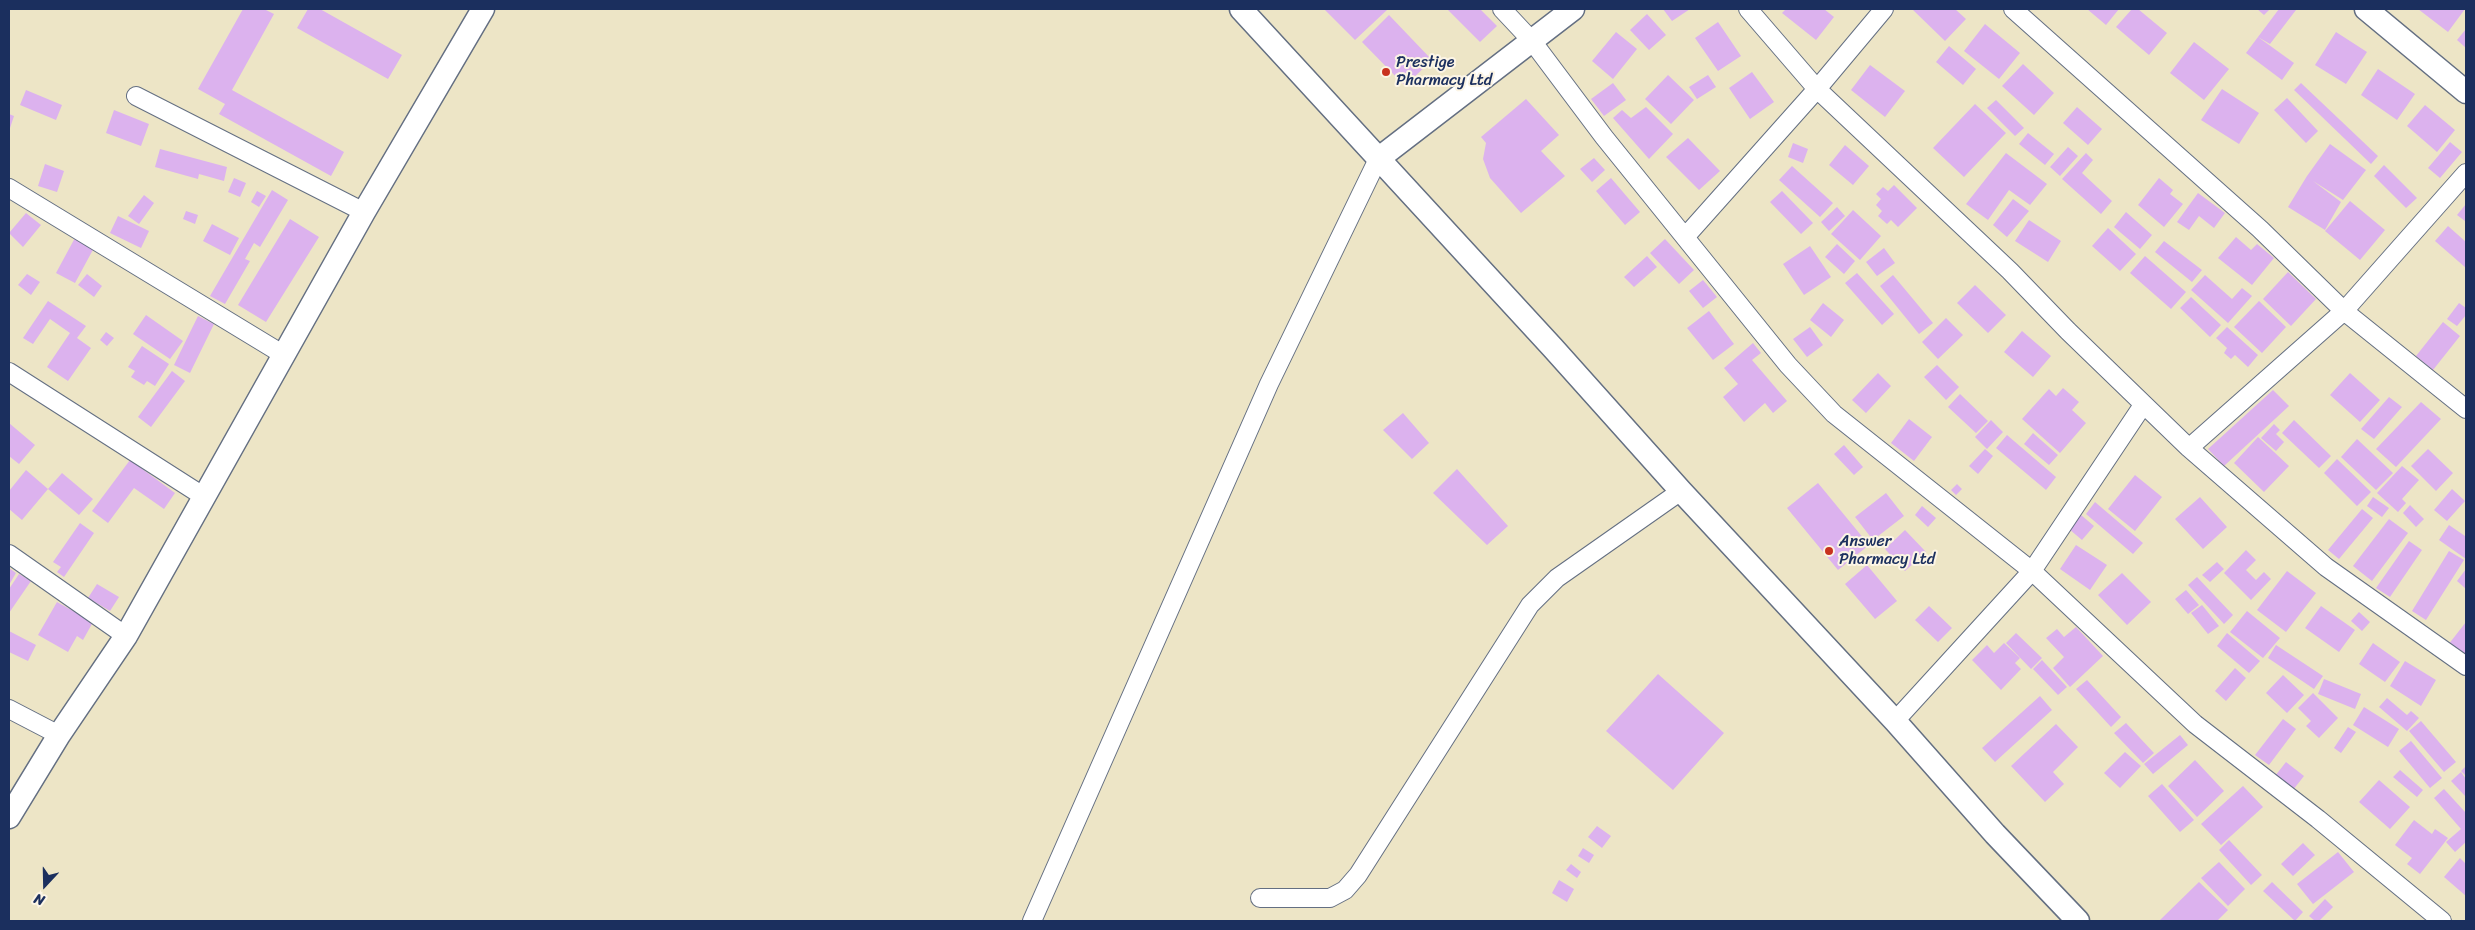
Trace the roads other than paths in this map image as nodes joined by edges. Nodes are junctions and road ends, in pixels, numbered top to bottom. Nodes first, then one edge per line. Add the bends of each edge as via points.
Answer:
1 (482, 9) edge
2 (1241, 9) edge
3 (1502, 9) edge
4 (1573, 9) edge
5 (1748, 9) edge
6 (1884, 9) edge
7 (2012, 9) edge
8 (2366, 9) edge
9 (1532, 41) junction
10 (1818, 89) junction
11 (2466, 92) edge
12 (136, 96) dead end
13 (1378, 159) junction
14 (2466, 173) edge
15 (9, 188) edge
16 (364, 212) junction
17 (1686, 236) junction
18 (2344, 311) junction
19 (284, 356) junction
20 (9, 372) edge
21 (2143, 404) junction
22 (2466, 409) edge
23 (2189, 448) junction
24 (1681, 491) junction
25 (203, 496) junction
26 (9, 554) edge
27 (2032, 571) junction
28 (126, 636) junction
29 (2466, 666) edge
30 (9, 709) edge
31 (1895, 721) junction
32 (59, 735) junction
33 (9, 817) edge
34 (1260, 898) dead end
35 (1032, 921) edge
36 (2078, 921) edge
37 (2442, 921) edge

1 - 16 street
2 - 13 street
3 - 9 street
4 - 9 street
5 - 10 street
6 - 10 street
7 - 18 street via 2260,229
8 - 11 street
9 - 13 street
9 - 17 street via 1604,137
10 - 17 street
10 - 21 street via 2010,271
12 - 16 street
13 - 24 street
13 - 35 street via 1269,384
14 - 18 street
15 - 19 street
16 - 19 street
17 - 27 street via 1788,365 1834,414
18 - 22 street
18 - 23 street
19 - 25 street
20 - 25 street
21 - 23 street
21 - 27 street
23 - 29 street via 2326,566
24 - 31 street
24 - 34 street via 1557,578 1530,604 1358,875 1345,890 1330,898
25 - 28 street
26 - 28 street
27 - 31 street
27 - 37 street via 2195,724
28 - 32 street
30 - 32 street
31 - 36 street via 1995,834
32 - 33 street

